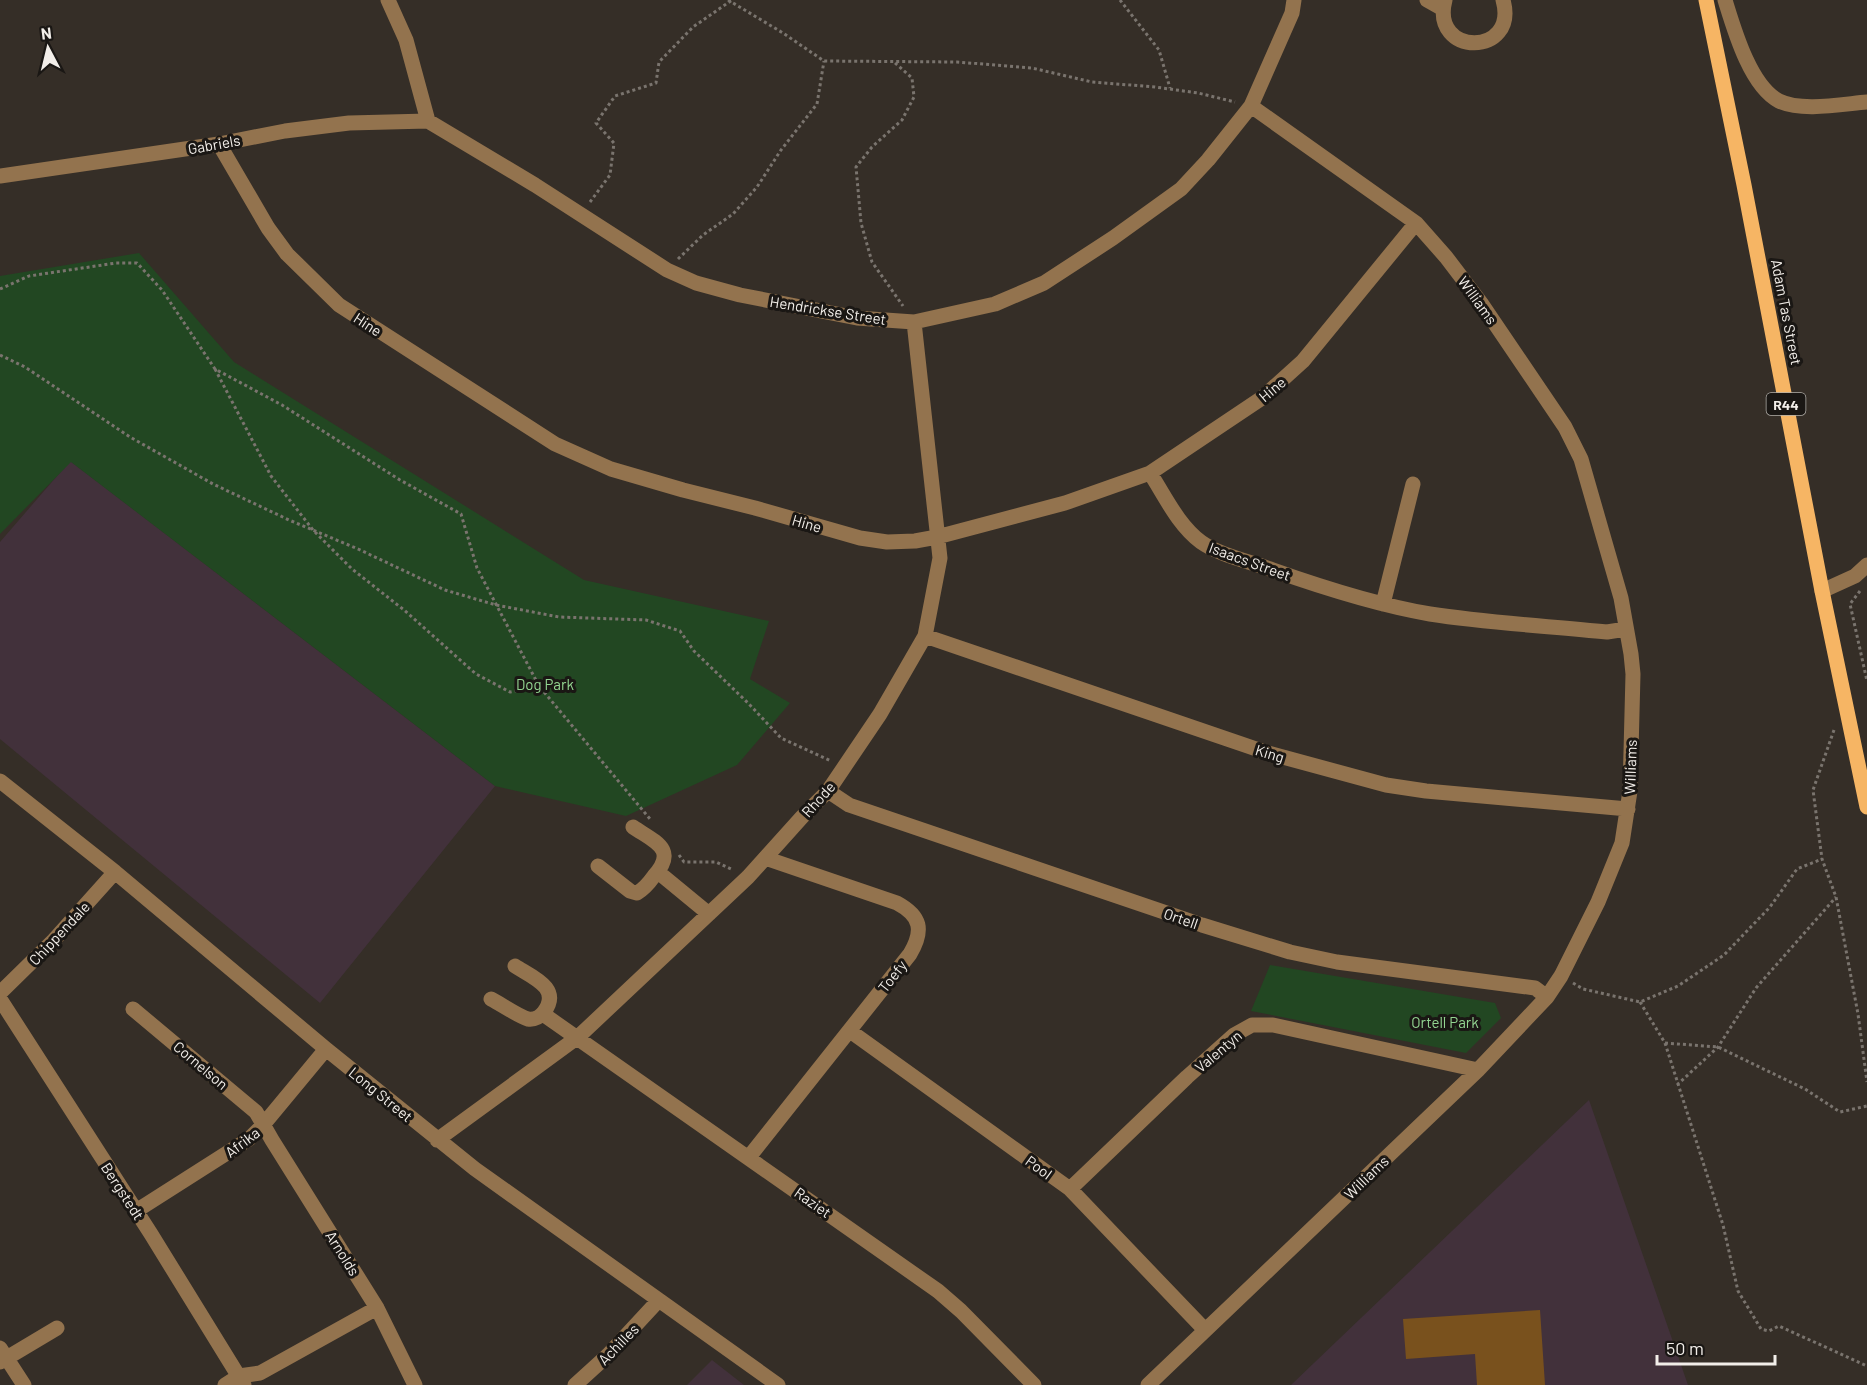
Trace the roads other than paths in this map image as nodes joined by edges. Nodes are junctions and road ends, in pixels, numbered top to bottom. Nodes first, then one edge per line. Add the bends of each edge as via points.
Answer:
1 (388, 0) edge
2 (1294, 0) edge
3 (1427, 0) edge
4 (1503, 0) edge
5 (1706, 0) edge
6 (1725, 0) edge
7 (1444, 4) edge
8 (1867, 102) edge
9 (1251, 106) junction
10 (428, 121) junction
11 (219, 144) junction
12 (0, 176) edge
13 (1416, 223) junction
14 (914, 322) junction
15 (1150, 473) junction
16 (1413, 484) dead end
17 (937, 537) junction
18 (1865, 567) edge
19 (1822, 591) junction
20 (1383, 604) junction
21 (1626, 629) junction
22 (926, 636) junction
23 (0, 781) edge
24 (828, 791) junction
25 (1867, 807) edge
26 (1628, 809) junction
27 (633, 827) dead end
28 (765, 858) junction
29 (598, 866) dead end
30 (115, 872) junction
31 (658, 872) junction
32 (709, 914) junction
33 (515, 966) dead end
34 (0, 993) edge
35 (1546, 997) junction
36 (0, 999) edge
37 (491, 999) dead end
38 (133, 1009) dead end
39 (543, 1014) junction
40 (850, 1031) junction
41 (578, 1037) junction
42 (327, 1049) junction
43 (1478, 1070) junction
44 (263, 1125) junction
45 (437, 1140) junction
46 (749, 1157) junction
47 (1070, 1189) junction
48 (136, 1211) junction
49 (658, 1301) junction
50 (377, 1308) junction
51 (57, 1328) dead end
52 (1205, 1330) junction
53 (2, 1356) edge
54 (249, 1380) edge
55 (24, 1385) edge
56 (225, 1385) edge
57 (415, 1385) edge
58 (575, 1385) edge
59 (778, 1385) edge
60 (1034, 1385) edge
61 (1148, 1385) edge

1 - 10 street via 406,40
2 - 9 street, Hendrickse Street via 1292,13
3 - 7 street
4 - 7 street via 1506,10 1501,30 1485,42 1474,44 1455,37 1448,29
5 - 19 main road, Adam Tas Street / R44
6 - 8 street via 1751,69 1779,101 1796,106
9 - 13 street, Williams
9 - 14 street, Hendrickse Street via 1181,189 1044,283 995,304
10 - 11 street, Gabriels via 350,123
10 - 14 street, Hendrickse Street via 667,270 696,283 740,296 857,318
11 - 12 street, Gabriels
11 - 17 street, Hine via 287,254 339,305 555,444 611,469 860,538 887,542
13 - 15 street, Hine via 1284,379
13 - 21 street, Williams via 1481,303 1565,427 1581,459 1621,598
14 - 17 street, Rhode
15 - 17 street, Hine via 1065,503
15 - 20 street, Isaacs Street via 1183,525 1202,543 1290,576
16 - 20 street
17 - 22 street, Rhode via 940,558
18 - 19 street
19 - 25 main road, Adam Tas Street / R44
20 - 21 street, Isaacs Street via 1477,620 1606,632
21 - 26 street, Williams via 1633,674
22 - 24 street, Rhode
22 - 26 street, King via 1268,753 1386,785
23 - 30 street, Long Street
24 - 28 street, Rhode
24 - 35 street, Ortell via 849,805 1290,952 1337,962 1535,988
26 - 35 street, Williams via 1622,843 1606,882 1561,976
27 - 31 street via 665,851
28 - 32 street, Rhode
28 - 40 street, Toefy via 897,903 911,910 917,921 915,945
29 - 31 street via 637,893
30 - 34 street, Chippendale
30 - 42 street, Long Street
31 - 32 street
32 - 41 street, Rhode
33 - 39 street via 548,988 550,1002
35 - 43 street, Williams
36 - 48 street, Bergstedt
37 - 39 street via 528,1019
38 - 44 street, Cornelson via 244,1101
39 - 41 street, Raziet
40 - 46 street, Toefy
40 - 47 street, Pool
41 - 45 street, Rhode
41 - 46 street, Raziet
42 - 44 street, Afrika
42 - 45 street, Long Street
43 - 47 street, Valentyn via 1273,1025 1252,1025 1202,1063
43 - 52 street, Williams
44 - 48 street, Afrika via 249,1139
44 - 50 street, Arnolds
45 - 49 street, Long Street
46 - 60 street, Raziet via 938,1291
47 - 52 street, Pool
48 - 54 street, Bergstedt
49 - 58 street, Achilles
49 - 59 street, Long Street
50 - 54 street
50 - 57 street, Arnolds
51 - 53 street
52 - 61 street, Williams
53 - 55 street
54 - 56 street

